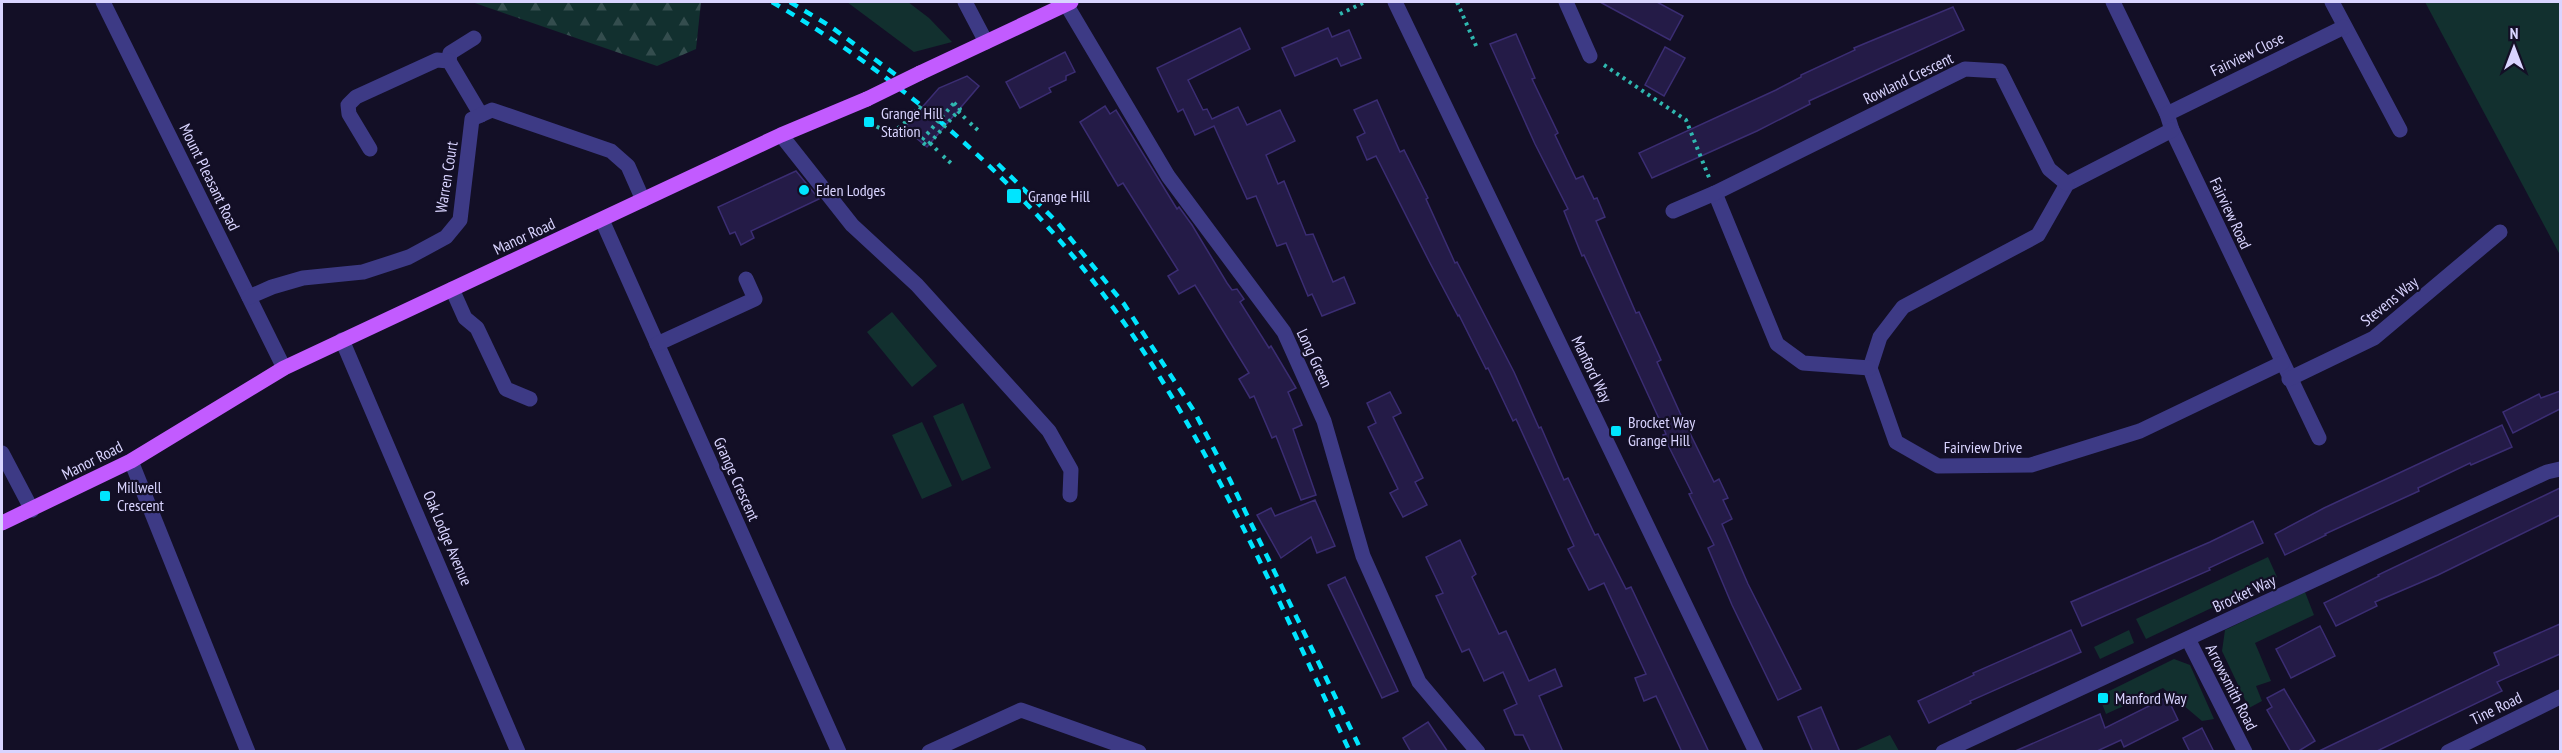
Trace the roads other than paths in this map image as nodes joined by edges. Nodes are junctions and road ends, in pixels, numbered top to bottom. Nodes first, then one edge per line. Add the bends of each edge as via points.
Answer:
1 (104, 2) edge
2 (965, 2) edge
3 (1395, 2) edge
4 (1566, 2) edge
5 (2113, 2) edge
6 (2332, 2) edge
7 (1069, 3) edge
8 (2344, 27) junction
9 (474, 38) dead end
10 (986, 42) junction
11 (1590, 56) road end
12 (448, 61) junction
13 (2167, 114) junction
14 (481, 115) junction
15 (2172, 130) junction
16 (2400, 130) dead end
17 (781, 135) junction
18 (370, 149) dead end
19 (2067, 184) junction
20 (1715, 193) junction
21 (643, 200) junction
22 (1673, 211) dead end
23 (602, 220) junction
24 (2500, 232) dead end
25 (746, 279) dead end
26 (452, 289) junction
27 (249, 297) junction
28 (342, 340) junction
29 (657, 344) junction
30 (2282, 363) junction
31 (284, 368) junction
32 (1870, 368) junction
33 (2289, 379) junction
34 (530, 399) dead end
35 (2319, 438) dead end
36 (2, 453) edge
37 (131, 461) junction
38 (2560, 469) edge
39 (1070, 495) dead end
40 (32, 510) junction
41 (2, 523) edge
42 (2188, 639) junction
43 (2560, 697) edge
44 (248, 752) edge
45 (518, 752) edge
46 (839, 752) edge
47 (929, 752) edge
48 (1139, 752) edge
49 (1479, 752) edge
50 (1756, 752) edge
51 (1943, 752) edge
52 (2245, 752) edge
53 (2448, 752) edge

1 - 27 street, Mount Pleasant Road
2 - 10 street
3 - 50 street, Manford Way
4 - 11 street
5 - 13 street, Fairview Road
6 - 8 street
7 - 10 main road, Manor Road
7 - 49 street, Long Green via 1168,176 1284,332 1324,421 1363,556 1419,682
8 - 13 street, Fairview Close
8 - 16 street
9 - 12 street via 450,53
10 - 17 main road, Manor Road, bridge
12 - 14 street
12 - 18 street via 437,60 356,97 348,105 349,114
13 - 15 street, Fairview Road
14 - 21 street via 492,110 611,151 628,166
14 - 27 street, Warren Court via 472,119 460,220 446,237 410,257 363,272 303,278
15 - 19 street
15 - 30 street, Fairview Road
17 - 21 main road, Manor Road
17 - 39 street via 852,225 917,285 1049,431 1071,470
19 - 20 street, Rowland Crescent via 2049,169 2000,71 1965,69
19 - 32 street via 2038,235 1903,307 1881,337
20 - 22 street, Rowland Crescent
20 - 32 street via 1777,344 1803,363
21 - 23 main road, Manor Road
23 - 26 main road, Manor Road
23 - 29 street, Grange Crescent
24 - 33 street, Stevens Way via 2374,338
25 - 29 street via 755,299
26 - 28 main road, Manor Road
26 - 34 street via 465,318 477,328 506,389
27 - 31 street, Mount Pleasant Road
28 - 31 main road, Manor Road
28 - 45 street, Oak Lodge Avenue
29 - 46 street, Grange Crescent
30 - 32 street, Fairview Drive via 2140,431 2031,465 1938,466 1896,442
30 - 33 street, Fairview Road
31 - 37 main road, Manor Road
33 - 35 street, Fairview Road
36 - 40 street
37 - 40 main road, Manor Road
37 - 44 street
38 - 42 street, Brocket Way
40 - 41 main road, Manor Road
42 - 51 street, Brocket Way
42 - 52 street, Arrowsmith Road
43 - 53 street, Tine Road
47 - 48 street via 1021,710

